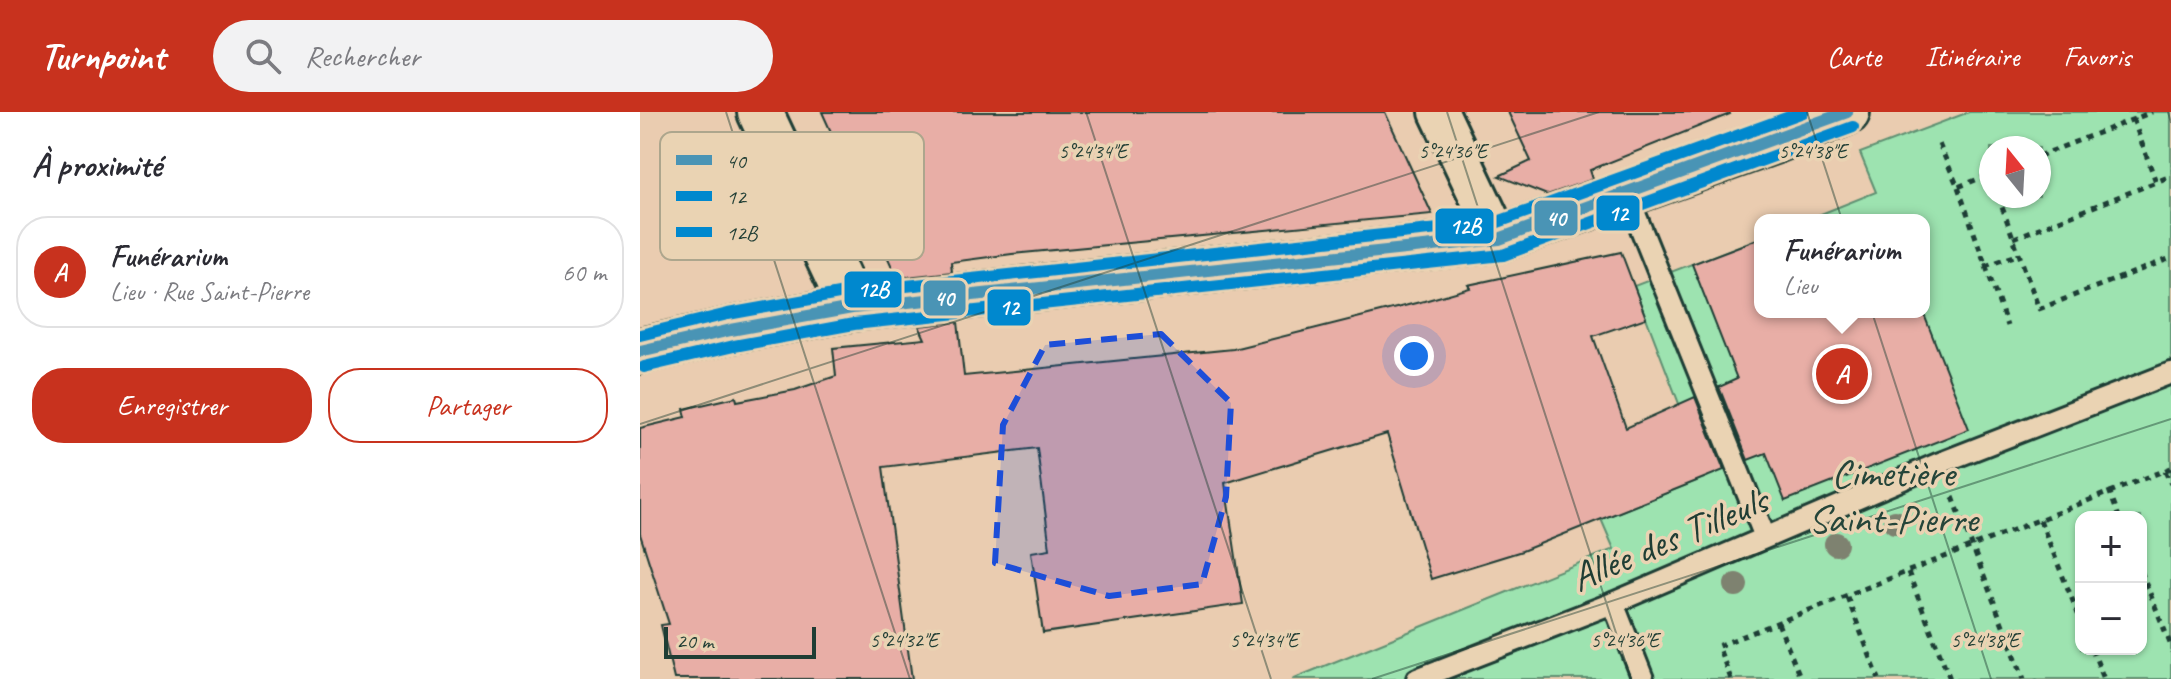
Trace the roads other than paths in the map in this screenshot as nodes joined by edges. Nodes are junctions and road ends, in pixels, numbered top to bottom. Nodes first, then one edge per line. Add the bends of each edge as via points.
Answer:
1 (760, 112) edge
2 (1439, 112) edge
3 (1847, 112) edge
4 (769, 132) edge
5 (1627, 194) junction
6 (1499, 239) junction
7 (829, 260) edge
8 (852, 308) junction
9 (640, 351) edge
10 (2171, 373) edge
11 (1765, 537) junction
12 (1613, 603) junction
13 (1417, 679) edge
14 (1643, 679) edge

1 - 4 main road
2 - 6 street
3 - 5 main road
5 - 6 main road
5 - 11 lane
6 - 8 main road
7 - 8 main road
8 - 9 main road
10 - 11 lane, Allée des Tilleuls
11 - 12 lane, Allée des Tilleuls
12 - 13 lane, Allée des Tilleuls
12 - 14 lane

